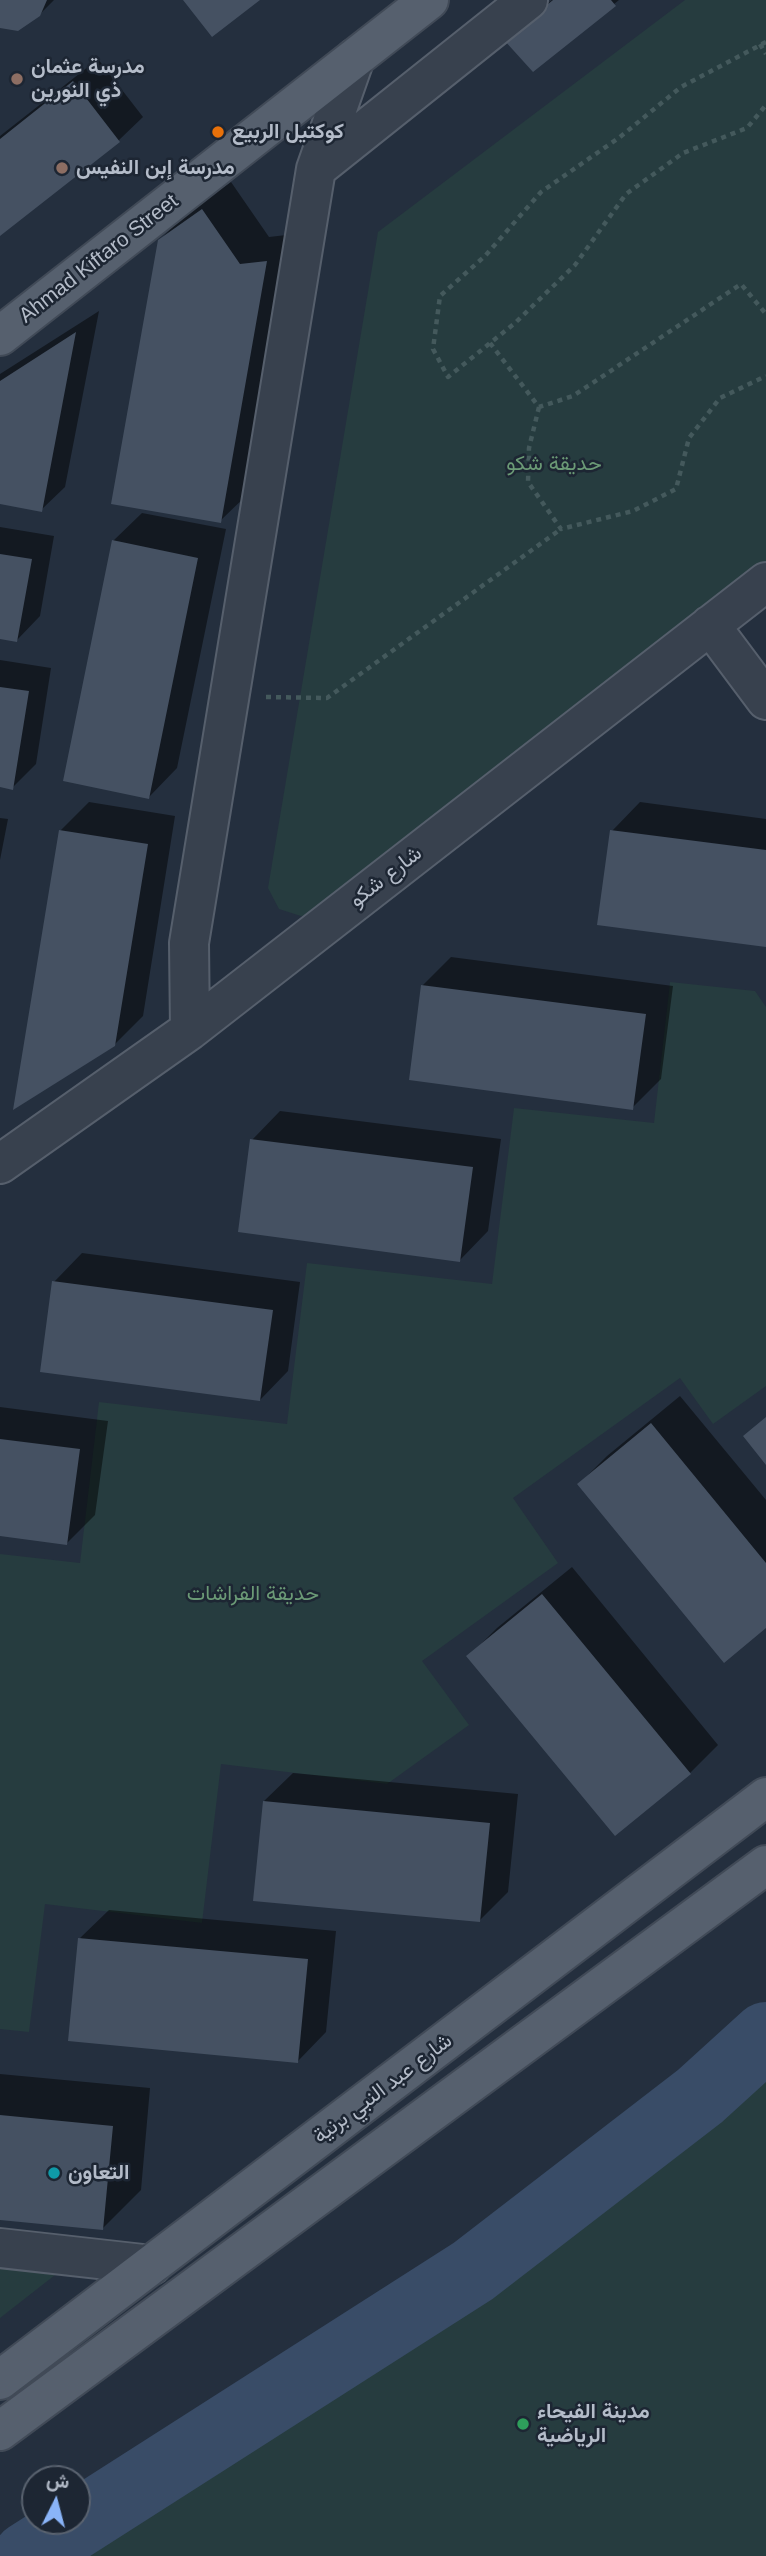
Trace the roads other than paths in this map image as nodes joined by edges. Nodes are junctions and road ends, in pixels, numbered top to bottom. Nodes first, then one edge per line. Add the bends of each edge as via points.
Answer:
1 (429, 0) edge
2 (528, 0) edge
3 (355, 58) junction
4 (316, 169) junction
5 (0, 336) edge
6 (766, 582) edge
7 (710, 625) junction
8 (766, 699) edge
9 (190, 1030) junction
10 (0, 1164) edge
11 (766, 1797) edge
12 (766, 1865) edge
13 (0, 2248) edge
14 (152, 2265) junction
15 (0, 2380) edge
16 (0, 2431) edge

1 - 3 main road, Ahmad Kiftaro Street
2 - 4 street
3 - 4 street
3 - 5 main road, Ahmad Kiftaro Street
4 - 9 street via 189,943
6 - 7 street, شارع شكو
7 - 8 street
7 - 9 street, شارع شكو
9 - 10 street, شارع شكو
11 - 14 main road, شارع عبد النبي برنية
12 - 16 main road
13 - 14 street
14 - 15 main road, شارع عبد النبي برنية

